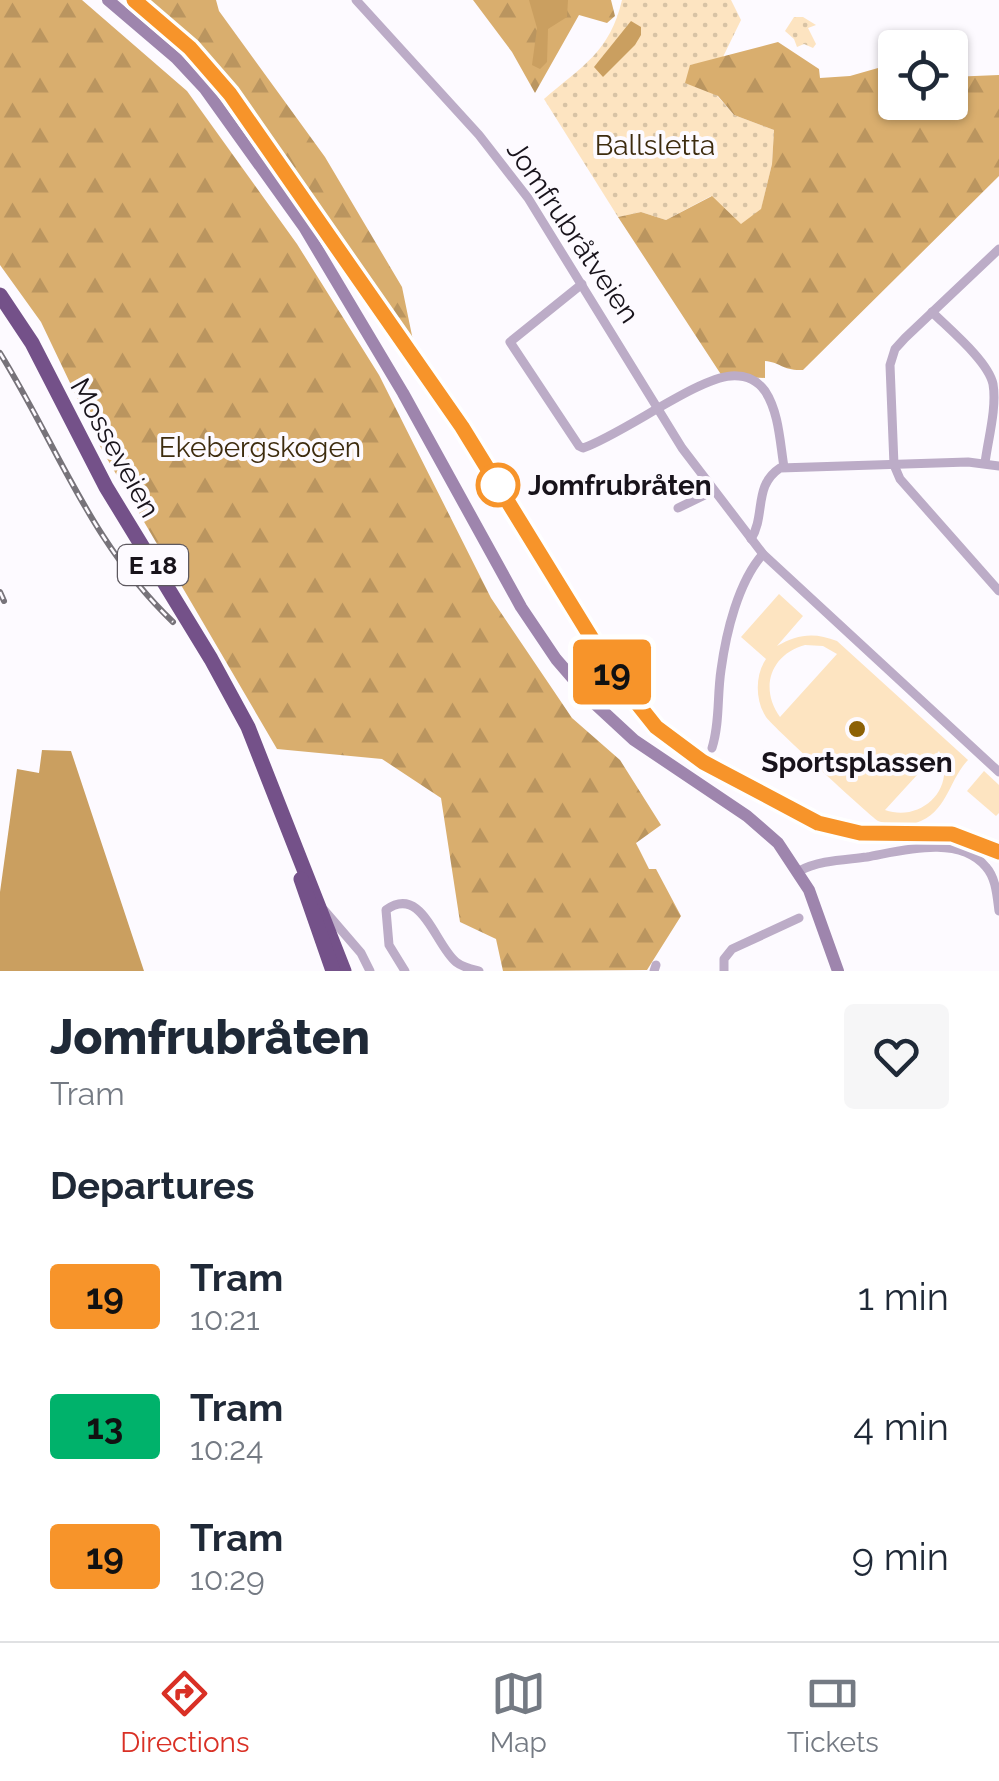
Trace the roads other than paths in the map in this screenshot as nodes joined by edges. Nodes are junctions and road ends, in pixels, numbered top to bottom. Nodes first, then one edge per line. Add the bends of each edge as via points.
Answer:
1 (108, 0) edge
2 (356, 0) edge
3 (999, 249) edge
4 (582, 284) junction
5 (0, 295) edge
6 (932, 312) junction
7 (659, 410) junction
8 (984, 463) junction
9 (894, 465) junction
10 (999, 466) edge
11 (784, 467) junction
12 (713, 491) junction
13 (678, 508) dead end
14 (751, 539) junction
15 (763, 554) junction
16 (999, 591) edge
17 (712, 748) dead end
18 (999, 772) edge
19 (294, 840) junction
20 (799, 871) junction
21 (319, 904) junction
22 (999, 911) edge
23 (799, 918) dead end
24 (370, 970) edge
25 (333, 971) edge
26 (344, 971) edge
27 (404, 971) edge
28 (479, 971) edge
29 (724, 971) edge
30 (838, 971) edge

1 - 20 main road via 206,89 310,236 556,660 617,726 755,822
2 - 4 street, Jomfrubråtveien via 493,151
3 - 6 street
4 - 7 street, Jomfrubråtveien
4 - 7 street via 510,342 583,448
5 - 19 highway, Mosseveien / E 18 via 106,488 234,699
6 - 8 street via 992,381
6 - 9 street via 891,356
7 - 11 street via 723,378 755,380 772,405
7 - 12 street, Jomfrubråtveien
8 - 9 street
8 - 10 street
9 - 11 street
9 - 16 street
11 - 14 street via 764,483
12 - 13 street
12 - 14 street, Jomfrubråtveien
14 - 15 street, Jomfrubråtveien
15 - 17 street via 753,565 727,642
15 - 18 street, Jomfrubråtveien
19 - 21 highway, Mosseveien / E 18
19 - 25 highway, Mosseveien / E 18 via 308,905
20 - 22 street via 945,849 986,866
20 - 30 main road
21 - 24 street, Mosseveien
21 - 26 highway, Mosseveien / E 18
23 - 29 street via 732,949
27 - 28 street via 389,945 386,910 405,904 416,908 452,958

